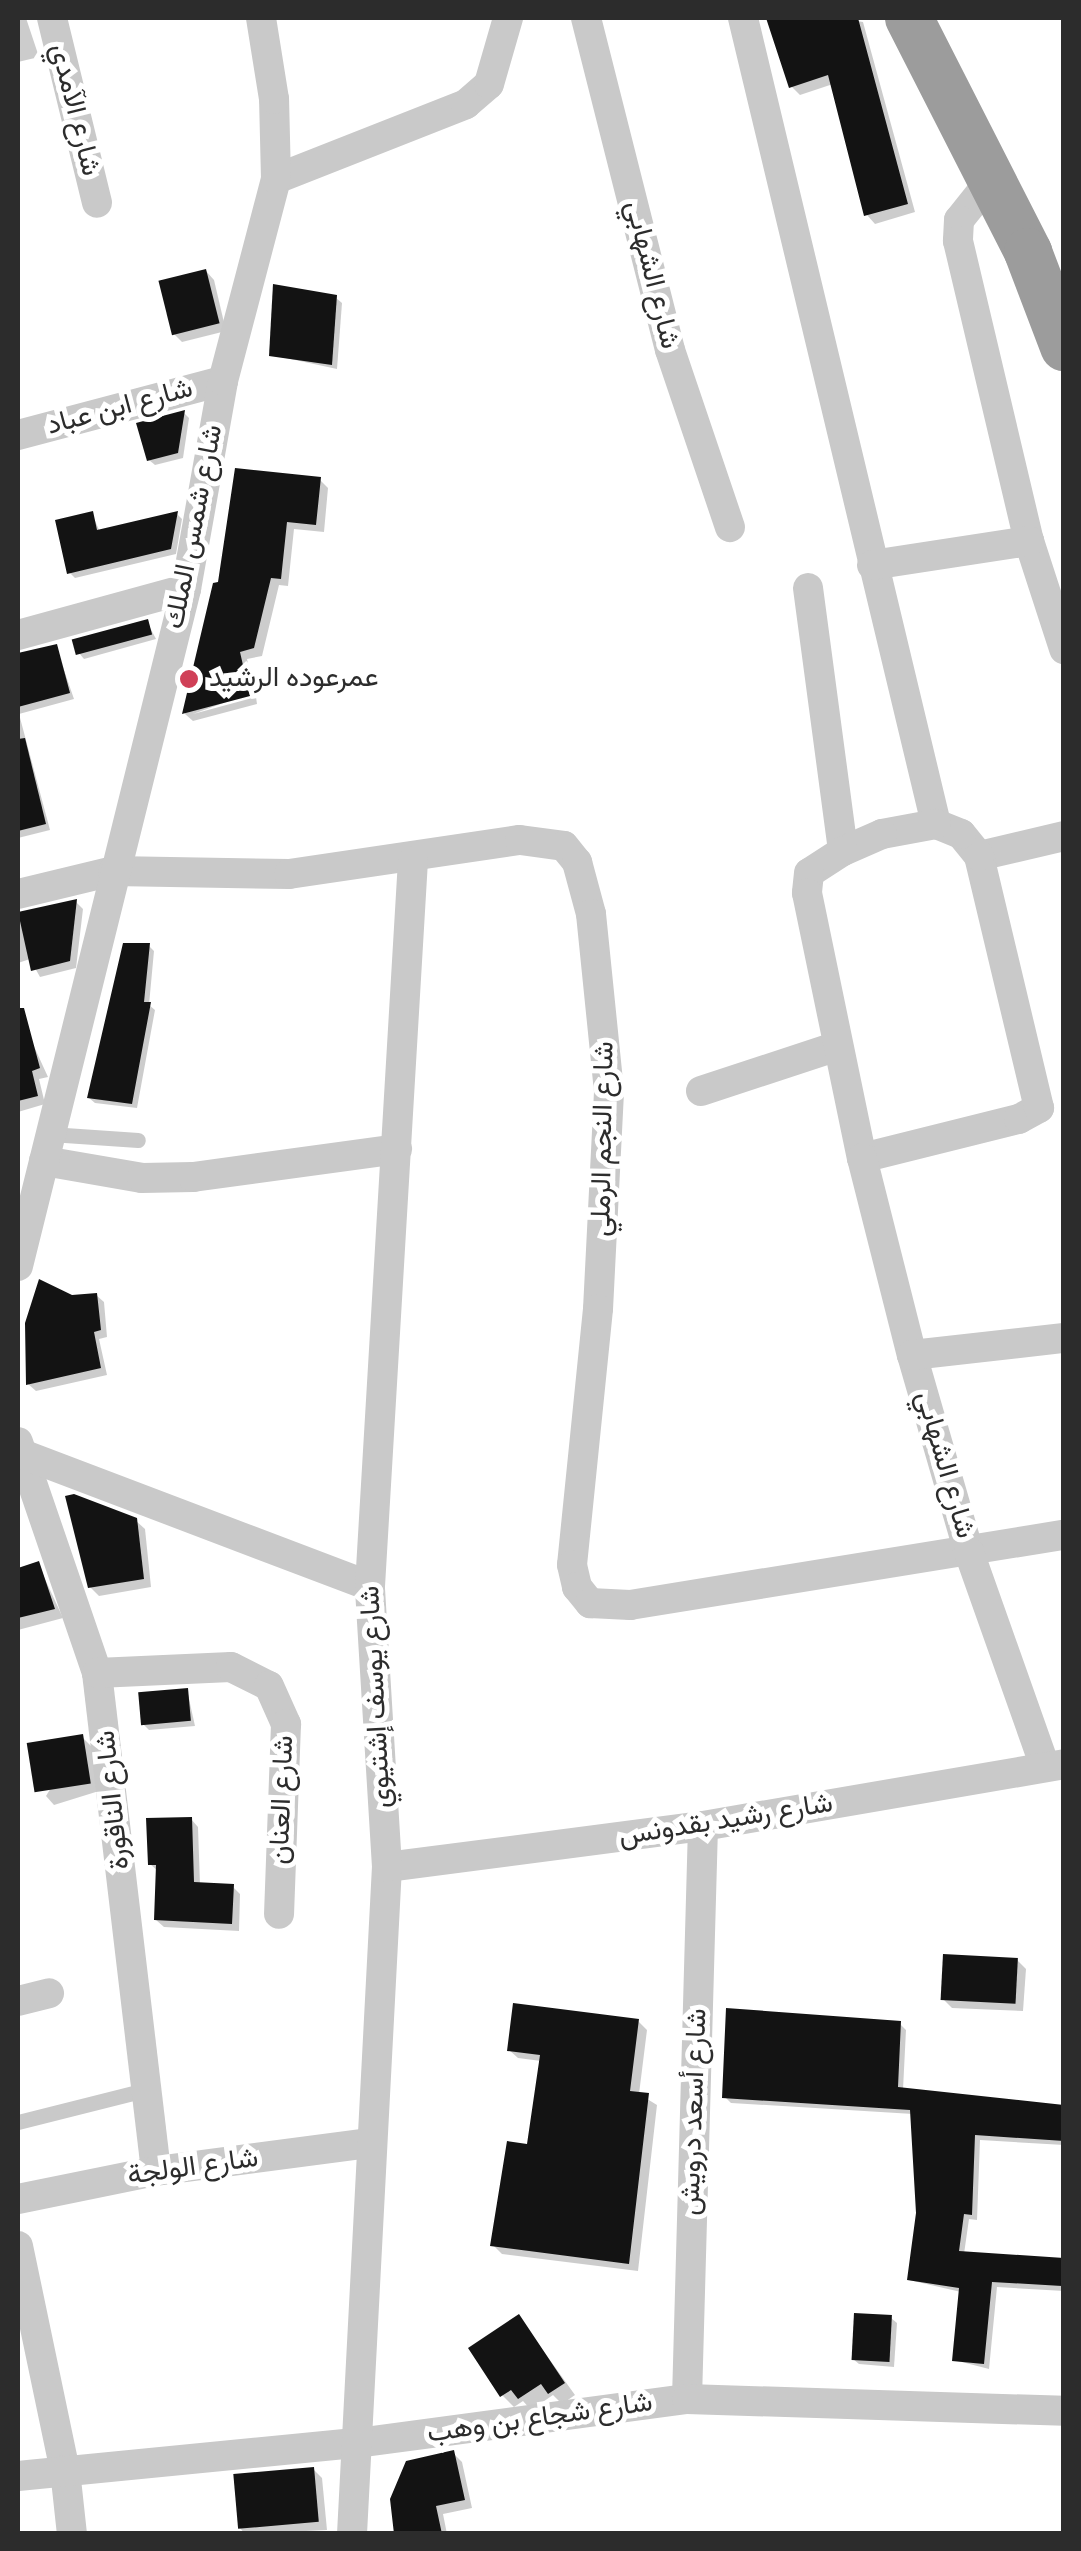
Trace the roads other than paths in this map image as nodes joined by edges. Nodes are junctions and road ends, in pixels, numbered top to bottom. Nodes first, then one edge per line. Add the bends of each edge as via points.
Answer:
1 (52, 18) edge
2 (261, 18) edge
3 (508, 18) edge
4 (586, 18) edge
5 (743, 18) edge
6 (910, 18) edge
7 (276, 179) junction
8 (991, 180) junction
9 (97, 203) dead end
10 (1064, 347) edge
11 (224, 381) junction
12 (18, 435) edge
13 (730, 527) dead end
14 (1030, 541) junction
15 (872, 565) junction
16 (808, 588) dead end
17 (186, 589) junction
18 (18, 635) edge
19 (1064, 649) edge
20 (936, 824) junction
21 (1064, 836) edge
22 (842, 851) junction
23 (978, 856) junction
24 (413, 860) junction
25 (112, 871) junction
26 (18, 894) edge
27 (838, 1046) junction
28 (701, 1090) dead end
29 (138, 1140) dead end
30 (47, 1148) junction
31 (397, 1149) junction
32 (862, 1158) junction
33 (18, 1266) edge
34 (1064, 1338) edge
35 (912, 1355) junction
36 (20, 1448) edge
37 (1064, 1535) edge
38 (969, 1552) junction
39 (370, 1586) junction
40 (97, 1672) junction
41 (1054, 1766) edge
42 (704, 1826) junction
43 (387, 1867) junction
44 (279, 1914) dead end
45 (49, 1993) dead end
46 (18, 2001) edge
47 (145, 2090) junction
48 (18, 2122) edge
49 (370, 2144) junction
50 (156, 2171) junction
51 (18, 2199) edge
52 (18, 2246) edge
53 (21, 2279) edge
54 (687, 2399) junction
55 (1064, 2411) edge
56 (357, 2443) junction
57 (65, 2470) junction
58 (18, 2476) edge
59 (72, 2534) edge
60 (352, 2534) edge

1 - 9 street, شارع الآمدي
2 - 7 street, شارع شمس الملك via 274,100
3 - 7 street via 488,84 466,104
4 - 13 street, شارع الشهابي via 670,350
5 - 15 street
6 - 8 highway
7 - 11 street, شارع شمس الملك
8 - 10 highway
8 - 14 street via 958,220 958,241
11 - 12 street, شارع ابن عباد
11 - 17 street, شارع شمس الملك
14 - 15 street
14 - 19 street
15 - 20 street
16 - 22 street
17 - 18 street
17 - 25 street, شارع شمس الملك
20 - 22 street, شارع الشهابي via 882,834
20 - 23 street via 961,834
21 - 23 street
22 - 27 street, شارع الشهابي via 817,864 806,880
23 - 32 street via 1039,1108 1031,1116
24 - 25 street, شارع النجم الرملي via 289,874
24 - 31 street, شارع يوسف إشتيوي
24 - 38 street, شارع النجم الرملي via 546,839 578,862 587,897 606,1035 609,1164 572,1565 576,1587 590,1602 630,1605
25 - 26 street, شارع النجم الرملي
25 - 30 street, شارع شمس الملك
27 - 28 street
27 - 32 street, شارع الشهابي
29 - 30 lane
30 - 31 street via 142,1178 193,1178
30 - 33 street, شارع شمس الملك
31 - 39 street, شارع يوسف إشتيوي
32 - 35 street, شارع الشهابي
34 - 35 street
35 - 38 street, شارع الشهابي
36 - 39 street
36 - 40 street, شارع الناقورة
37 - 38 street, شارع النجم الرملي
38 - 41 street, شارع الشهابي
39 - 43 street, شارع يوسف إشتيوي
40 - 44 street, شارع العنان via 231,1667 268,1686 286,1724
40 - 47 street, شارع الناقورة
41 - 42 street, شارع رشيد بقدونس
42 - 43 street, شارع رشيد بقدونس
42 - 54 street, شارع أسعد درويش
43 - 49 street, شارع يوسف إشتيوي
45 - 46 street
47 - 48 lane
47 - 50 street, شارع الناقورة
49 - 50 street, شارع الولجة
49 - 56 street, شارع يوسف إشتيوي
50 - 51 street, شارع الولجة
52 - 53 street
53 - 57 street
54 - 55 street, شارع شجاع بن وهب
54 - 56 street, شارع شجاع بن وهب
56 - 57 street, شارع شجاع بن وهب
56 - 60 street, شارع يوسف إشتيوي
57 - 58 street, شارع شجاع بن وهب
57 - 59 street

